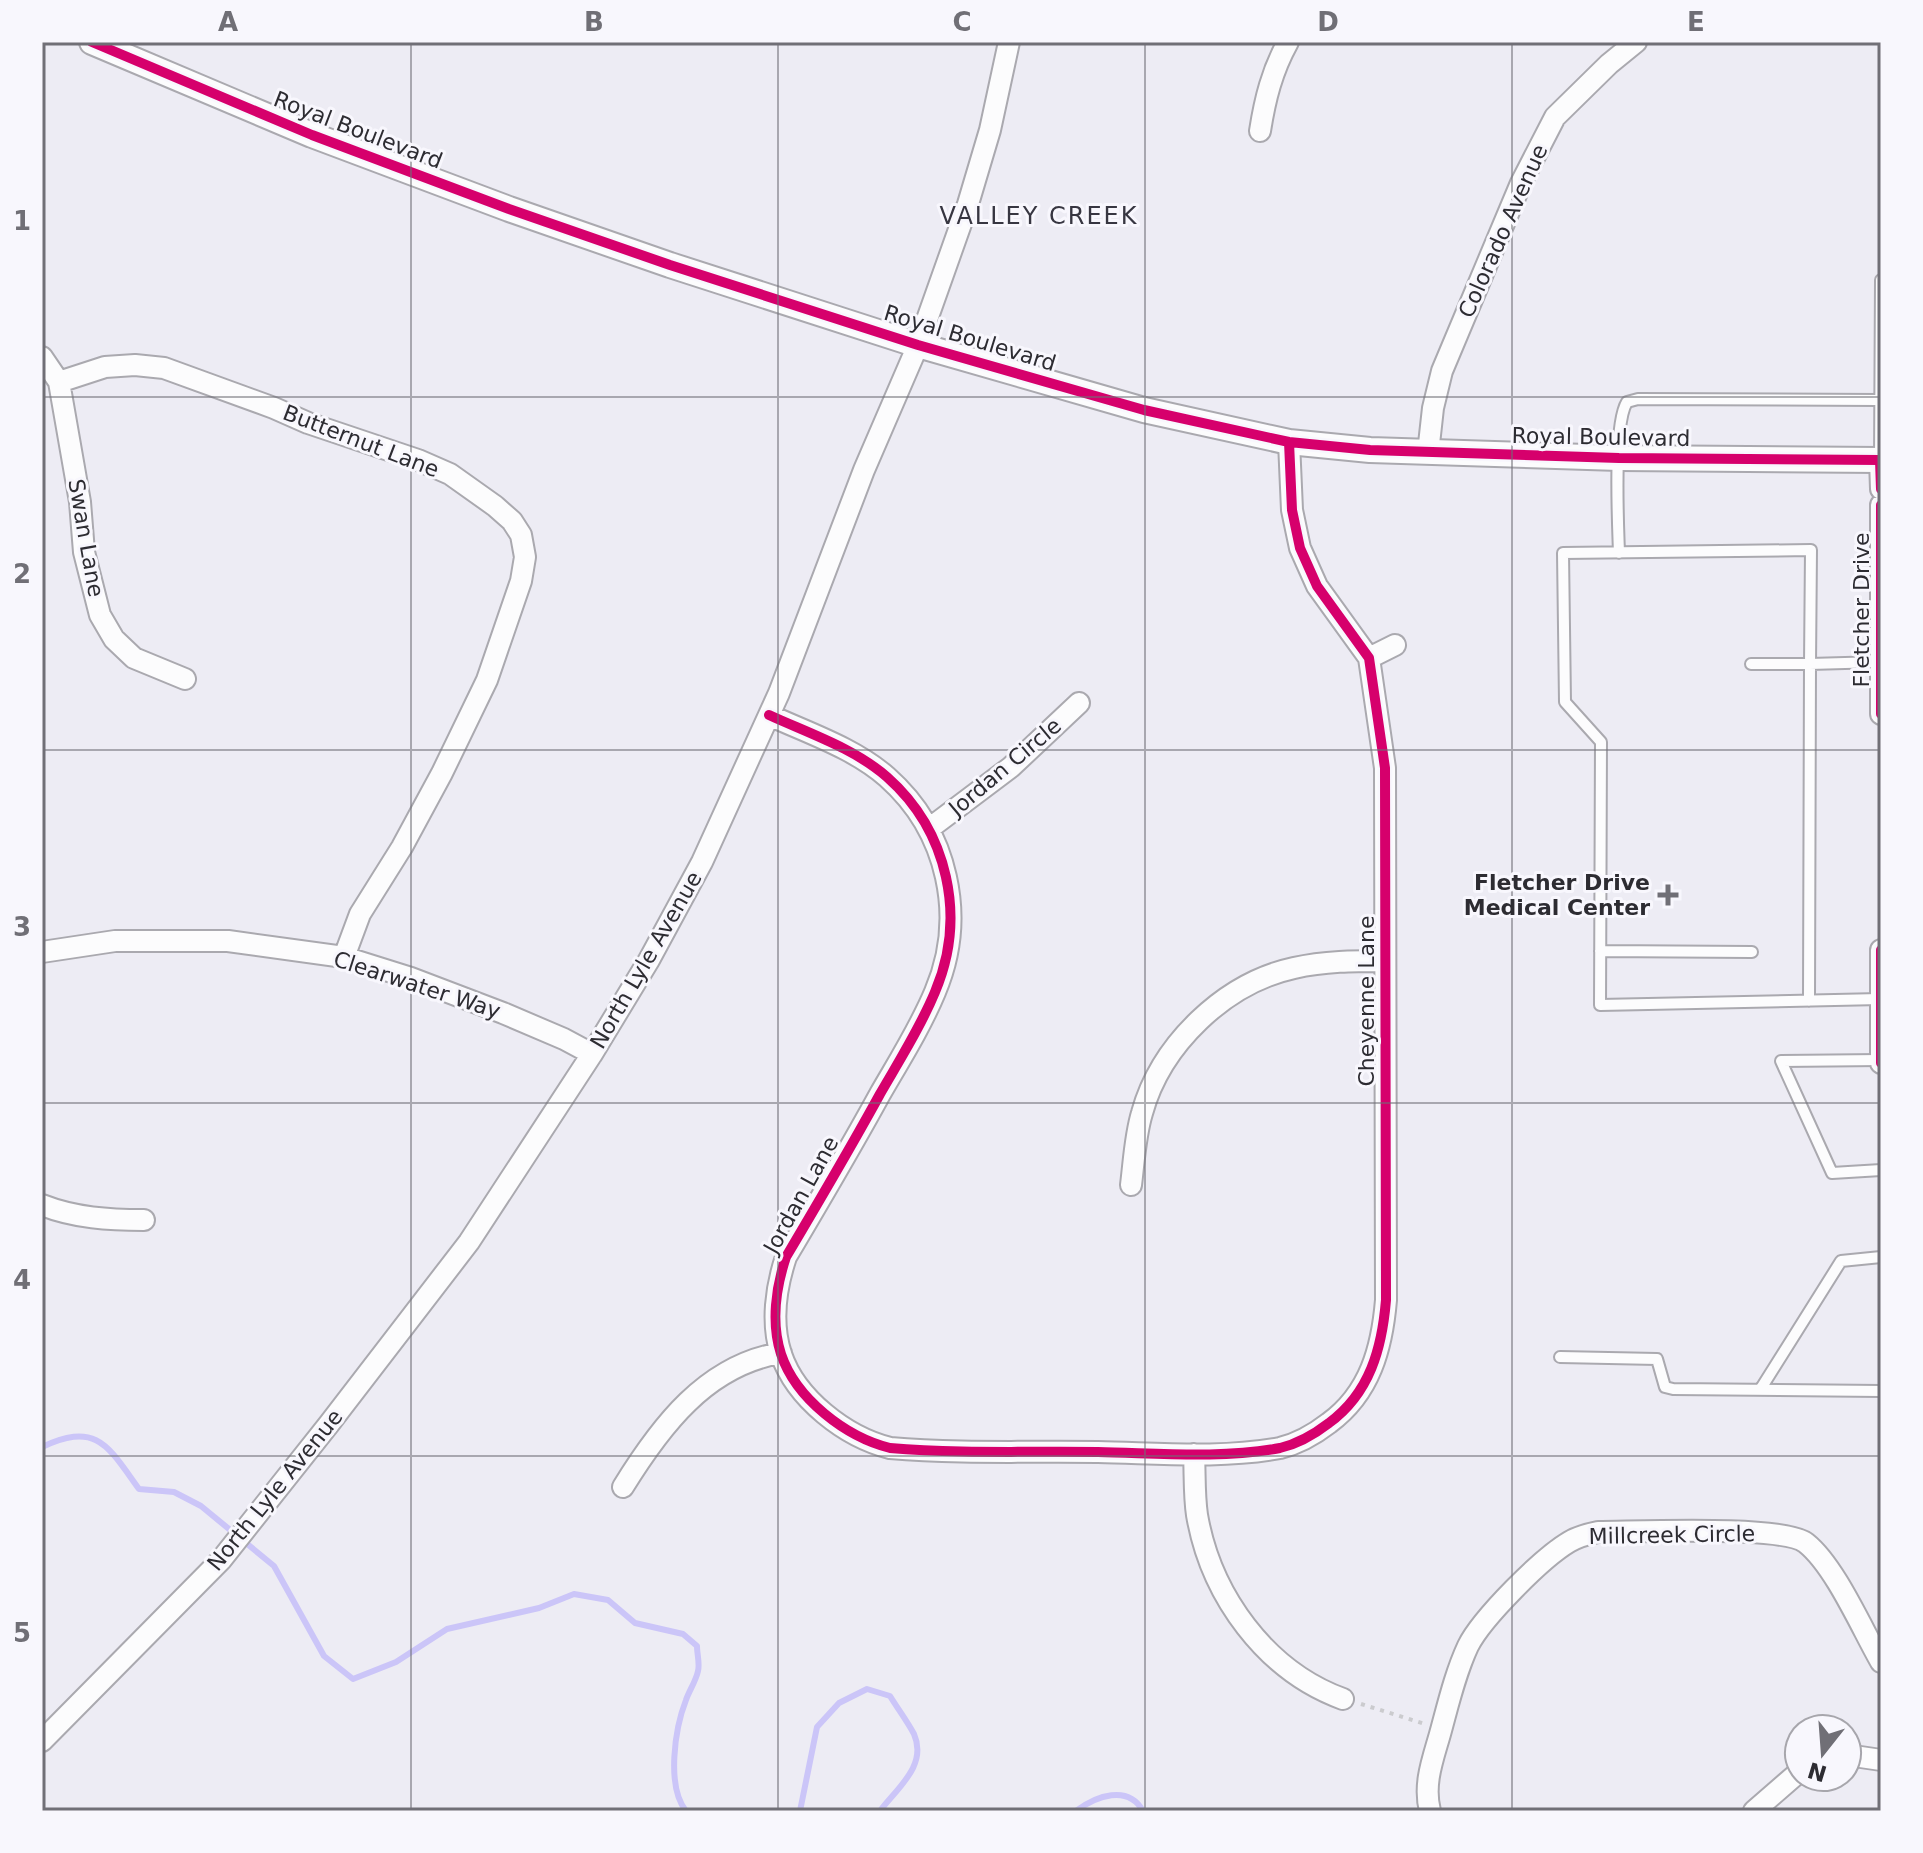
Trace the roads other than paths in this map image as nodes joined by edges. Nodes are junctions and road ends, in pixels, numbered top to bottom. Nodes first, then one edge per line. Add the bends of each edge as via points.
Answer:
1 (92, 42) edge
2 (1009, 42) edge
3 (1288, 42) edge
4 (1636, 42) edge
5 (1260, 131) dead end
6 (1881, 280) edge
7 (918, 345) junction
8 (42, 357) edge
9 (59, 382) junction
10 (1879, 400) junction
11 (1289, 442) junction
12 (1428, 453) junction
13 (1619, 458) junction
14 (1880, 460) edge
15 (1881, 489) edge
16 (1881, 505) edge
17 (1619, 553) junction
18 (1395, 645) dead end
19 (1369, 658) junction
20 (1880, 662) edge
21 (1751, 664) dead end
22 (1810, 664) junction
23 (185, 679) dead end
24 (1079, 703) dead end
25 (1881, 714) edge
26 (769, 715) junction
27 (930, 828) junction
28 (1881, 950) edge
29 (1600, 951) junction
30 (42, 952) edge
31 (1752, 952) dead end
32 (344, 957) junction
33 (1385, 961) junction
34 (1880, 999) edge
35 (1809, 1001) junction
36 (592, 1054) junction
37 (1881, 1062) edge
38 (1881, 1170) edge
39 (1131, 1185) dead end
40 (42, 1205) edge
41 (144, 1220) dead end
42 (1881, 1257) edge
43 (781, 1353) junction
44 (1560, 1357) dead end
45 (1760, 1390) junction
46 (1881, 1391) edge
47 (1194, 1454) junction
48 (623, 1487) dead end
49 (1881, 1662) edge
50 (1343, 1699) road end
51 (42, 1741) edge
52 (1783, 1786) edge
53 (1430, 1811) edge
54 (1754, 1811) edge

1 - 7 street, Royal Boulevard via 453,189
2 - 7 street, North Lyle Avenue via 968,204
3 - 5 street via 1266,94
4 - 12 street, Colorado Avenue via 1555,117 1521,183 1442,371
6 - 10 lane
7 - 11 street, Royal Boulevard via 1144,410
7 - 26 street, North Lyle Avenue
8 - 9 street, Swan Lane
9 - 23 street, Swan Lane via 84,552 100,615 134,658
9 - 32 street, Butternut Lane via 105,367 164,368 450,474 495,506 521,535 521,581 487,680 409,835 360,914
10 - 13 lane via 1638,399 1627,402 1622,411
10 - 14 lane
11 - 12 street, Royal Boulevard
11 - 19 street, Cheyenne Lane via 1292,510 1300,548 1317,586
12 - 13 street, Royal Boulevard
13 - 14 street, Royal Boulevard
13 - 17 lane
14 - 15 street
16 - 20 street, Fletcher Drive
17 - 22 lane via 1811,550
17 - 29 lane via 1563,553 1565,702 1601,742
18 - 19 street
19 - 33 street, Cheyenne Lane via 1385,768
20 - 22 lane
20 - 25 street, Fletcher Drive
21 - 22 lane
22 - 35 lane
24 - 27 street, Jordan Circle via 1011,767
26 - 27 street, Jordan Lane via 841,747 886,775
26 - 36 street, North Lyle Avenue via 702,862
27 - 43 street, Jordan Lane via 951,908 945,963 923,1017 786,1257 776,1313
28 - 34 street
29 - 31 lane
29 - 35 lane via 1600,1005
30 - 32 street, Clearwater Way via 115,941 228,941
32 - 36 street, Clearwater Way via 503,1013
33 - 39 street via 1328,961 1291,968 1257,980 1217,1005 1179,1041 1149,1093
33 - 47 street, Cheyenne Lane via 1386,1300 1374,1365 1341,1413 1301,1440 1285,1447
34 - 35 lane
34 - 37 street
36 - 51 street, North Lyle Avenue via 469,1242 245,1531
37 - 38 lane via 1781,1061 1832,1173
40 - 41 street via 104,1220
42 - 45 lane via 1841,1261
43 - 47 street, Jordan Lane via 803,1390 836,1423 890,1448
43 - 48 street via 747,1363 693,1396 653,1439
44 - 45 lane via 1657,1359 1665,1387
45 - 46 lane
47 - 50 street via 1198,1519 1214,1573 1234,1611 1303,1681
49 - 53 street, Millcreek Circle via 1821,1559 1801,1539 1762,1532 1583,1535 1516,1587 1479,1627 1461,1663 1427,1780
52 - 54 street

